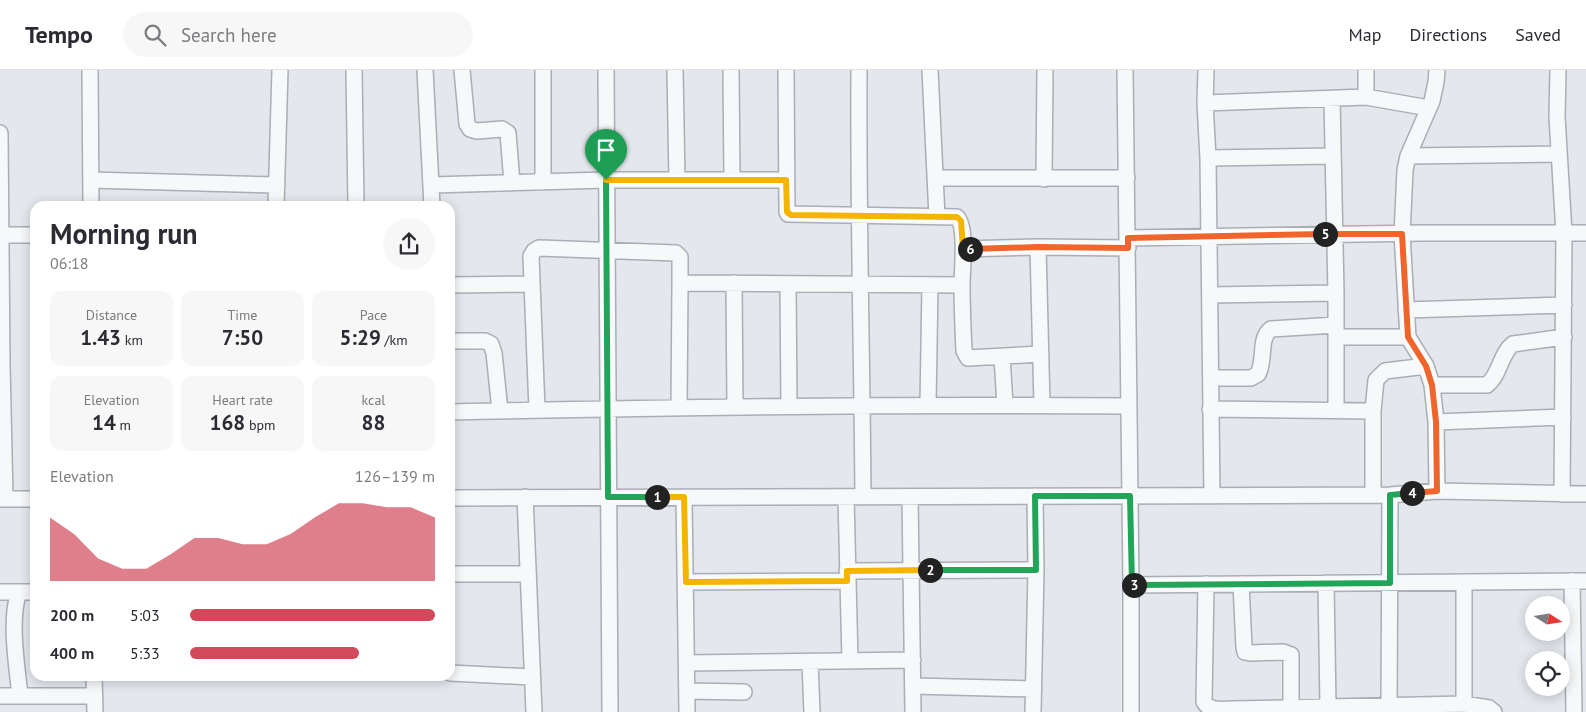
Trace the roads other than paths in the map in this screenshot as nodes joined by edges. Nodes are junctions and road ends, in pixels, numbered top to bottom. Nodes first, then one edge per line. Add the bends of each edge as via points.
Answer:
1 (90, 70) edge
2 (280, 70) edge
3 (354, 70) edge
4 (425, 70) edge
5 (462, 70) edge
6 (543, 70) edge
7 (606, 70) edge
8 (675, 70) edge
9 (731, 70) edge
10 (786, 70) edge
11 (859, 70) edge
12 (930, 70) edge
13 (1045, 70) edge
14 (1125, 70) edge
15 (1206, 70) edge
16 (1366, 70) edge
17 (1437, 70) edge
18 (1558, 70) edge
19 (1366, 97) junction
20 (1332, 99) junction
21 (1205, 103) junction
22 (1429, 108) junction
23 (0, 134) edge
24 (1559, 154) junction
25 (1333, 156) junction
26 (1408, 156) junction
27 (1208, 158) junction
28 (0, 164) edge
29 (935, 178) junction
30 (1127, 178) junction
31 (1044, 179) junction
32 (90, 180) junction
33 (606, 180) junction
34 (677, 180) junction
35 (732, 180) junction
36 (786, 180) junction
37 (543, 182) junction
38 (512, 183) junction
39 (277, 185) junction
40 (432, 185) junction
41 (91, 201) edge
42 (276, 201) edge
43 (356, 201) edge
44 (432, 201) edge
45 (858, 215) junction
46 (937, 217) junction
47 (1564, 233) junction
48 (1586, 233) edge
49 (30, 234) edge
50 (1334, 234) junction
51 (1402, 234) junction
52 (0, 235) edge
53 (1209, 236) junction
54 (1128, 243) junction
55 (1038, 247) junction
56 (963, 249) junction
57 (608, 251) junction
58 (680, 283) junction
59 (734, 283) junction
60 (532, 284) junction
61 (788, 284) junction
62 (861, 284) junction
63 (455, 285) edge
64 (930, 285) junction
65 (962, 285) junction
66 (1336, 293) junction
67 (1210, 295) junction
68 (1, 305) edge
69 (1564, 305) junction
70 (1406, 310) junction
71 (1336, 331) junction
72 (1408, 337) junction
73 (1564, 337) junction
74 (455, 342) edge
75 (1, 343) edge
76 (1041, 354) junction
77 (1002, 357) junction
78 (1426, 366) junction
79 (1211, 378) junction
80 (1432, 385) junction
81 (928, 405) junction
82 (1005, 405) junction
83 (1042, 405) junction
84 (789, 406) junction
85 (862, 406) junction
86 (1129, 406) junction
87 (735, 407) junction
88 (607, 408) junction
89 (679, 408) junction
90 (1210, 409) junction
91 (537, 410) junction
92 (1336, 410) junction
93 (500, 411) junction
94 (1373, 411) junction
95 (455, 412) edge
96 (1, 417) edge
97 (1563, 417) junction
98 (1436, 422) junction
99 (1437, 491) junction
100 (1562, 494) junction
101 (1586, 494) edge
102 (1373, 495) junction
103 (1390, 495) junction
104 (1035, 496) junction
105 (1130, 496) junction
106 (1212, 496) junction
107 (608, 497) junction
108 (684, 497) junction
109 (846, 497) junction
110 (863, 497) junction
111 (910, 497) junction
112 (455, 498) edge
113 (525, 498) junction
114 (2, 499) edge
115 (30, 499) edge
116 (911, 570) junction
117 (1036, 570) junction
118 (455, 574) edge
119 (528, 574) junction
120 (847, 576) junction
121 (1579, 581) edge
122 (686, 582) junction
123 (1464, 582) junction
124 (1326, 583) junction
125 (1390, 583) junction
126 (1206, 584) junction
127 (1242, 584) junction
128 (1132, 585) junction
129 (0, 592) edge
130 (19, 592) junction
131 (30, 592) edge
132 (913, 660) junction
133 (850, 661) junction
134 (810, 662) junction
135 (687, 663) junction
136 (455, 673) edge
137 (532, 677) junction
138 (94, 681) edge
139 (913, 686) junction
140 (1033, 689) junction
141 (687, 691) junction
142 (744, 692) dead end
143 (0, 696) edge
144 (20, 696) junction
145 (94, 696) junction
146 (1464, 704) junction
147 (1328, 708) junction
148 (1389, 709) edge
149 (1291, 710) edge
150 (1234, 711) edge
151 (94, 712) edge
152 (534, 712) edge
153 (610, 712) edge
154 (688, 712) edge
155 (812, 712) edge
156 (913, 712) edge
157 (1033, 712) edge
158 (1131, 712) edge
159 (1494, 712) edge
160 (1574, 712) edge

1 - 32 street
2 - 39 street
3 - 43 street
4 - 40 street
5 - 38 street via 467,124 477,131 502,129 508,133
6 - 37 street
7 - 33 street
8 - 34 street
9 - 35 street
10 - 36 street
11 - 45 street
12 - 29 street
13 - 31 street
14 - 30 street
15 - 21 street
16 - 19 street
17 - 22 street
18 - 24 street
19 - 20 street
19 - 22 street
20 - 21 street
20 - 25 street
21 - 27 street
22 - 26 street
23 - 28 street
24 - 26 street
24 - 47 street
25 - 27 street
25 - 50 street
26 - 51 street
27 - 53 street
28 - 52 street
29 - 31 street
29 - 46 street
30 - 31 street
30 - 54 street
32 - 39 street
32 - 41 street
33 - 34 street
33 - 37 street
33 - 57 street
34 - 35 street
35 - 36 street
36 - 45 street via 788,214
37 - 38 street
38 - 40 street
39 - 42 street
40 - 44 street
45 - 46 street
45 - 62 street
46 - 56 street via 957,217 961,221
47 - 48 street
47 - 51 street
47 - 69 street
49 - 52 street
50 - 51 street
50 - 53 street
50 - 66 street
51 - 70 street
52 - 68 street
53 - 54 street
53 - 67 street
54 - 55 street
54 - 86 street
55 - 56 street
55 - 76 street
56 - 65 street
57 - 58 street via 676,253 680,257
57 - 60 street via 539,248 531,256
57 - 88 street
58 - 59 street
58 - 89 street
59 - 61 street
59 - 87 street
60 - 63 street
60 - 91 street
61 - 62 street
61 - 84 street
62 - 64 street
62 - 85 street
64 - 65 street
64 - 81 street
65 - 77 street via 964,351 968,358
66 - 67 street
66 - 71 street
67 - 79 street
68 - 75 street
69 - 70 street
69 - 73 street
70 - 72 street
71 - 72 street
71 - 79 street via 1272,329 1266,333 1263,362 1258,374 1251,378
71 - 92 street
72 - 78 street
73 - 80 street via 1514,344 1487,385
73 - 97 street
74 - 93 street via 485,341 491,344
75 - 96 street
76 - 77 street
76 - 83 street
77 - 82 street
78 - 80 street
78 - 94 street via 1385,372 1376,380
79 - 90 street
80 - 98 street
81 - 82 street
81 - 85 street
82 - 83 street
83 - 86 street
84 - 85 street
84 - 87 street
85 - 110 street
86 - 105 street
87 - 89 street
88 - 89 street
88 - 91 street
88 - 107 street
90 - 92 street
90 - 106 street
91 - 93 street
92 - 94 street
93 - 95 street
94 - 102 street
96 - 114 street
97 - 98 street
97 - 100 street
98 - 99 street
99 - 100 street
99 - 103 street
100 - 101 street
102 - 103 street
102 - 106 street
103 - 125 street
104 - 105 street
104 - 111 street
104 - 117 street
105 - 106 street
105 - 128 street
107 - 108 street
107 - 113 street
107 - 153 street
108 - 109 street
108 - 122 street
109 - 110 street
109 - 120 street
110 - 111 street
111 - 116 street
112 - 113 street
113 - 119 street
114 - 115 street
116 - 117 street
116 - 120 street
116 - 132 street
117 - 140 street
118 - 119 street
119 - 137 street
120 - 122 street
120 - 133 street
121 - 123 street
121 - 160 street
122 - 135 street
123 - 125 street
123 - 146 street
124 - 125 street
124 - 127 street
124 - 147 street
125 - 148 street
126 - 127 street
126 - 128 street
126 - 150 street via 1204,702 1212,709
127 - 149 street via 1245,652 1284,652 1291,655
128 - 158 street
129 - 130 street
130 - 131 street
130 - 144 street via 15,603 15,646
132 - 133 street
132 - 139 street
133 - 134 street
134 - 135 street
134 - 155 street
135 - 141 street
136 - 137 street
137 - 152 street
138 - 145 street
139 - 140 street
139 - 156 street
140 - 157 street
141 - 142 street
141 - 154 street
143 - 144 street
144 - 145 street
145 - 151 street
146 - 148 street
146 - 159 street via 1489,708
147 - 148 street
147 - 149 street
149 - 150 street

